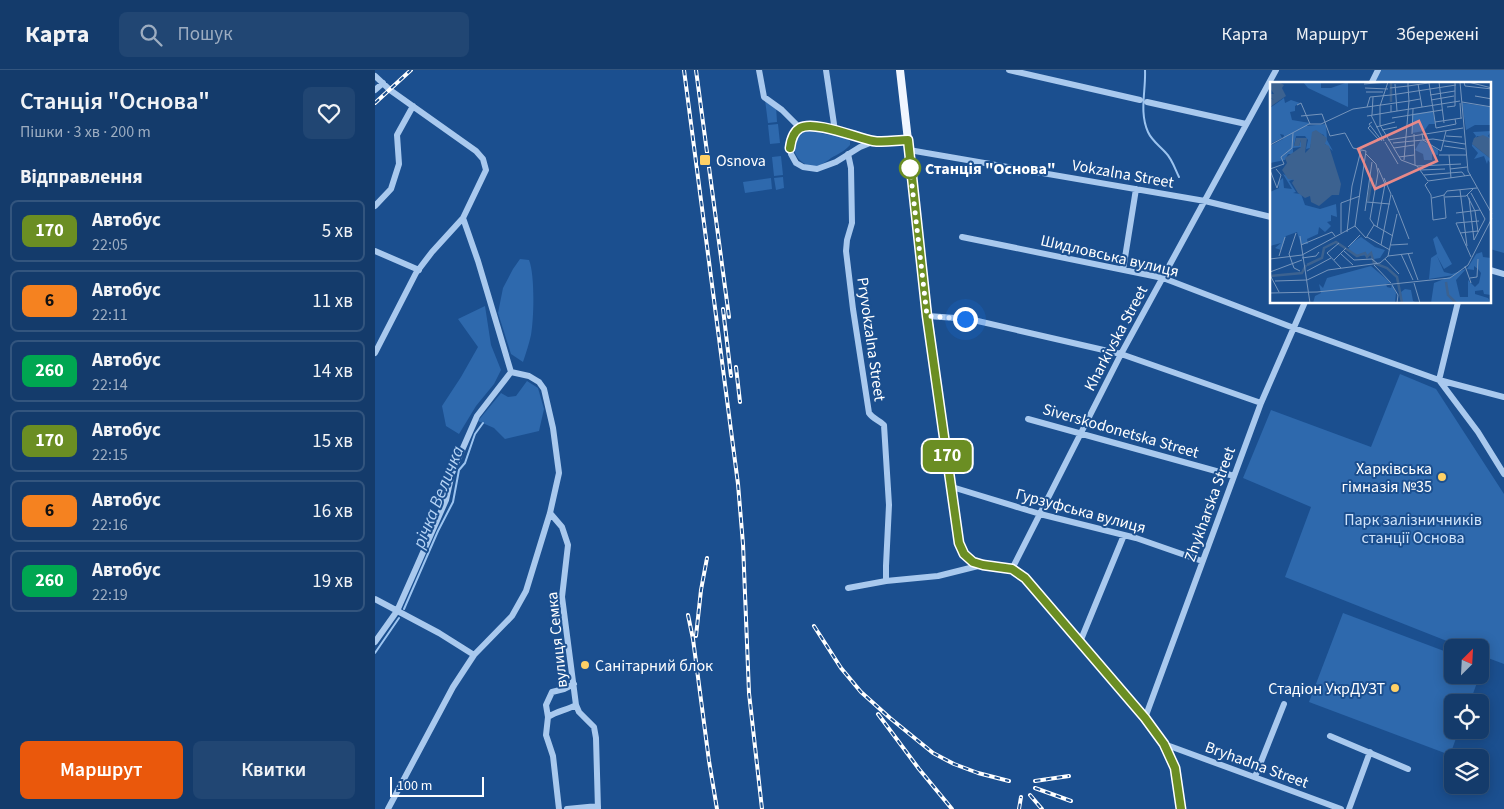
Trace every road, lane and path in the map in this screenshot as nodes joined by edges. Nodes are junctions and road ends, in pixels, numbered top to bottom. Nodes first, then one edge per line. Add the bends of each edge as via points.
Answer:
1 (759, 70) edge
2 (826, 70) edge
3 (901, 70) edge
4 (1009, 70) edge
5 (1276, 70) edge
6 (1378, 70) edge
7 (375, 76) edge
8 (1372, 82) edge
9 (383, 83) junction
10 (375, 90) edge
11 (413, 106) junction
12 (1247, 124) junction
13 (800, 128) junction
14 (835, 131) junction
15 (908, 140) junction
16 (875, 141) junction
17 (909, 150) junction
18 (848, 154) junction
19 (1136, 189) junction
20 (1205, 201) junction
21 (375, 206) edge
22 (1270, 217) edge
23 (463, 218) junction
24 (961, 236) dead end
25 (375, 251) edge
26 (419, 270) junction
27 (1123, 270) junction
28 (1491, 270) edge
29 (1504, 274) edge
30 (1163, 278) junction
31 (1304, 304) edge
32 (1458, 304) edge
33 (927, 316) junction
34 (1294, 328) junction
35 (375, 353) edge
36 (1121, 354) junction
37 (511, 372) junction
38 (1439, 380) junction
39 (1504, 397) edge
40 (1261, 404) junction
41 (1029, 419) dead end
42 (1081, 434) junction
43 (1504, 474) edge
44 (1234, 476) junction
45 (952, 487) junction
46 (550, 513) junction
47 (1039, 514) junction
48 (1124, 535) junction
49 (1203, 561) junction
50 (983, 565) junction
51 (1012, 569) junction
52 (887, 581) junction
53 (848, 588) dead end
54 (375, 599) edge
55 (397, 610) junction
56 (375, 642) edge
57 (1080, 642) junction
58 (474, 655) junction
59 (574, 684) junction
60 (1284, 704) dead end
61 (576, 705) junction
62 (548, 717) junction
63 (1145, 718) junction
64 (1330, 736) dead end
65 (1164, 744) junction
66 (1370, 752) junction
67 (1408, 769) dead end
68 (1255, 778) junction
69 (598, 808) edge
70 (388, 809) edge
71 (559, 809) edge
72 (567, 809) edge
73 (1181, 809) edge
74 (1341, 809) edge
75 (1349, 809) edge

1 - 13 street via 764,98
2 - 14 street
3 - 15 main road
4 - 12 street
5 - 12 street, Kharkivska Street
6 - 8 street
7 - 9 street
9 - 10 street
9 - 11 street
11 - 21 street via 397,135 399,164 391,189
11 - 23 street via 483,159 486,170
12 - 20 street, Kharkivska Street
13 - 14 street via 809,125
13 - 18 street via 794,133 790,148 793,159 803,167 821,168
14 - 16 street
15 - 16 street
15 - 17 main road
16 - 18 street
17 - 19 street, Vokzalna Street
17 - 33 main road
18 - 52 street, Pryvokzalna Street via 852,223 846,250 853,309 869,413 884,425 889,505
19 - 20 street, Vokzalna Street
19 - 27 street
20 - 22 street, Vokzalna Street
20 - 30 street, Kharkivska Street
23 - 26 street
23 - 37 street
24 - 27 street, Шидловська вулиця
25 - 26 street
26 - 35 street
27 - 30 street, Шидловська вулиця
28 - 29 street
30 - 34 street, Шидловська вулиця
30 - 36 street, Kharkivska Street
31 - 34 street, Zhykharska Street
32 - 38 street
33 - 36 street via 969,319
33 - 45 main road
34 - 38 street, Шидловська вулиця
34 - 40 street, Zhykharska Street
36 - 40 street
36 - 42 street, Kharkivska Street
37 - 46 street via 529,376 544,389 559,473
37 - 55 street via 477,416 452,472 446,500
38 - 39 street, Шидловська вулиця
38 - 43 street via 1478,432
40 - 44 street, Zhykharska Street
41 - 42 street, Siverskodonetska Street
42 - 44 street, Siverskodonetska Street
42 - 47 street, Kharkivska Street
44 - 49 street, Zhykharska Street
45 - 47 street, Гурзуфська вулиця
45 - 50 main road via 959,543 964,554
46 - 58 street via 526,590 512,616
46 - 59 street, вулиця Семка via 563,527 568,545 562,597
47 - 48 street, Гурзуфська вулиця
47 - 51 street, Kharkivska Street
48 - 49 street, Гурзуфська вулиця
48 - 57 street
49 - 63 street, Zhykharska Street
50 - 51 main road
50 - 52 street via 939,576
51 - 57 main road via 1025,578
52 - 53 street
54 - 55 street
55 - 56 street
55 - 58 street
57 - 63 main road
58 - 70 street via 453,687
59 - 61 street, вулиця Семка
59 - 62 street via 552,692 546,704
60 - 68 street
61 - 62 street, вулиця Семка
61 - 69 street via 594,727 597,738
62 - 71 street via 546,736 553,756
63 - 65 main road
64 - 66 street
65 - 68 street, Bryhadna Street
65 - 73 main road via 1175,768
66 - 67 street
66 - 75 street
68 - 74 street, Bryhadna Street
69 - 72 street

